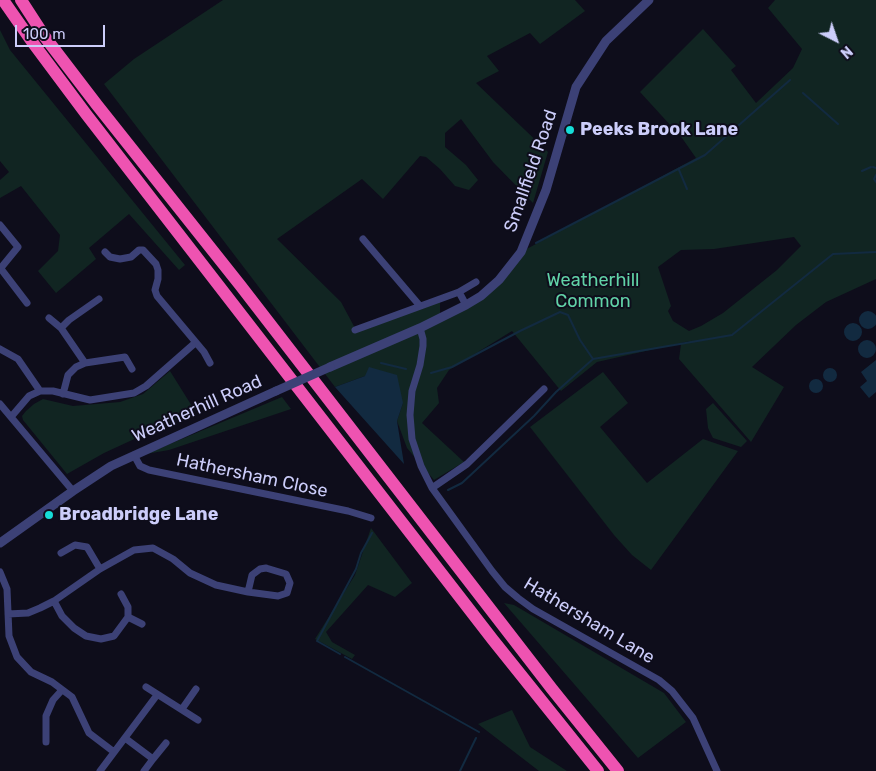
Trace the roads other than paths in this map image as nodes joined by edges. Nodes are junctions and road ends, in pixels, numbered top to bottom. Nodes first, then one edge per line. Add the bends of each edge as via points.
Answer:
1 (3, 0) edge
2 (21, 0) edge
3 (649, 0) edge
4 (0, 225) edge
5 (363, 240) dead end
6 (105, 252) dead end
7 (0, 269) edge
8 (476, 282) dead end
9 (459, 292) junction
10 (99, 299) dead end
11 (27, 303) dead end
12 (466, 305) junction
13 (420, 306) junction
14 (49, 318) dead end
15 (61, 328) junction
16 (420, 328) junction
17 (355, 330) dead end
18 (195, 343) junction
19 (0, 349) edge
20 (210, 363) dead end
21 (85, 364) junction
22 (132, 369) dead end
23 (544, 389) dead end
24 (40, 391) junction
25 (63, 394) junction
26 (0, 404) edge
27 (11, 417) junction
28 (134, 455) junction
29 (432, 488) junction
30 (73, 491) junction
31 (371, 518) dead end
32 (0, 543) edge
33 (61, 553) dead end
34 (100, 569) junction
35 (0, 572) edge
36 (2, 582) edge
37 (248, 592) junction
38 (121, 594) dead end
39 (54, 601) junction
40 (8, 614) junction
41 (128, 617) junction
42 (142, 624) dead end
43 (146, 687) dead end
44 (196, 689) dead end
45 (62, 690) junction
46 (157, 694) junction
47 (182, 709) junction
48 (198, 720) dead end
49 (125, 738) junction
50 (46, 742) dead end
51 (166, 743) dead end
52 (114, 752) junction
53 (152, 758) junction
54 (100, 771) edge
55 (144, 771) edge
56 (598, 771) edge
57 (618, 771) edge
58 (717, 771) edge

1 - 56 highway via 92,122
2 - 57 highway via 98,105
3 - 12 street, Smallfield Road via 606,41 576,87 546,190 521,252 499,280
4 - 7 street via 18,247
5 - 13 street
6 - 18 street via 120,260 143,250 158,270 157,296
7 - 11 street via 15,293
8 - 9 street
9 - 12 street
9 - 13 street
10 - 15 street
12 - 16 street, Smallfield Road
13 - 17 street
14 - 15 street
15 - 21 street
16 - 28 street, Weatherhill Road, bridge
16 - 29 street, Hathersham Lane via 423,346 410,415 412,439
18 - 20 street
18 - 25 street via 134,393 90,400
19 - 24 street via 18,359
21 - 22 street via 125,357
21 - 25 street via 68,375
23 - 29 street via 469,462
24 - 25 street
24 - 27 street via 29,396
26 - 27 street
27 - 30 street
28 - 30 street, Weatherhill Road
28 - 31 street, Hathersham Close via 140,466 149,470
29 - 58 street, Hathersham Lane via 492,570 518,598 659,680 672,691 693,718
30 - 32 street, Weatherhill Road
33 - 34 street via 75,545 87,547
34 - 37 street via 134,550 152,548 190,573 216,585
34 - 39 street
35 - 36 street
36 - 40 street via 7,589
37 - 37 street via 252,575 260,569 282,572 289,578 290,588 283,595
38 - 41 street via 128,607
39 - 40 street via 28,613
39 - 41 street via 62,616 86,636 101,639 114,636
40 - 45 street via 9,636 17,657 31,672
41 - 42 street
43 - 46 street
44 - 47 street
45 - 50 street via 46,716
45 - 52 street via 72,696 89,733
46 - 47 street
46 - 49 street
47 - 48 street
49 - 52 street
49 - 53 street
51 - 53 street
52 - 54 street
53 - 55 street

